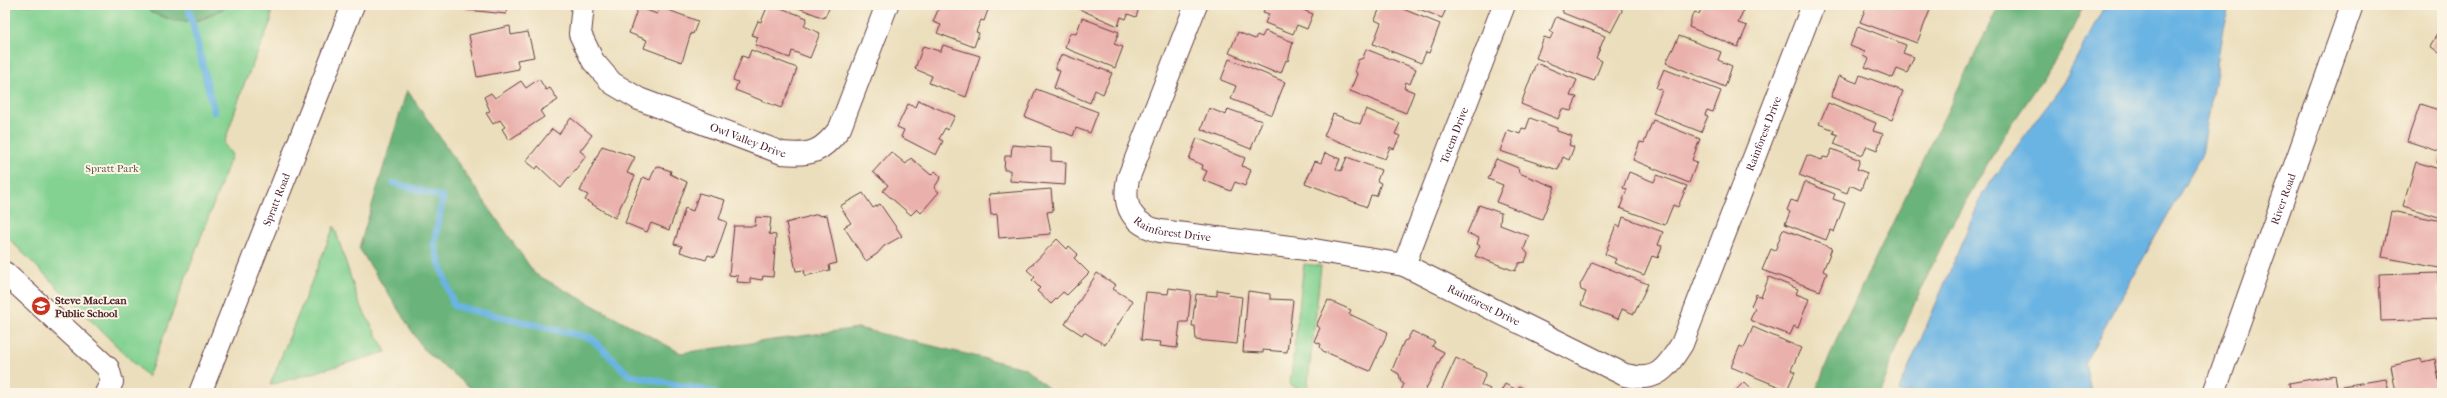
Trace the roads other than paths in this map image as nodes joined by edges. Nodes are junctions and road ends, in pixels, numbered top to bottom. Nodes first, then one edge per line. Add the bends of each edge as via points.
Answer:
1 (353, 5) edge
2 (583, 5) edge
3 (887, 5) edge
4 (1196, 5) edge
5 (1504, 5) edge
6 (1813, 5) edge
7 (2352, 5) edge
8 (1404, 265) junction
9 (5, 273) edge
10 (106, 393) edge
11 (200, 393) edge
12 (2214, 393) edge

1 - 11 street, Spratt Road
2 - 3 street, Owl Valley Drive via 580,34 593,61 612,83 639,99 782,153 800,155 816,152 829,142 840,128
4 - 8 street, Rainforest Drive via 1128,179 1126,202 1138,222 1160,232 1314,250
5 - 8 street, Totem Drive
6 - 8 street, Rainforest Drive via 1682,344 1669,365 1658,373 1646,378 1625,375
7 - 12 street, River Road
9 - 10 street via 108,368 112,382

